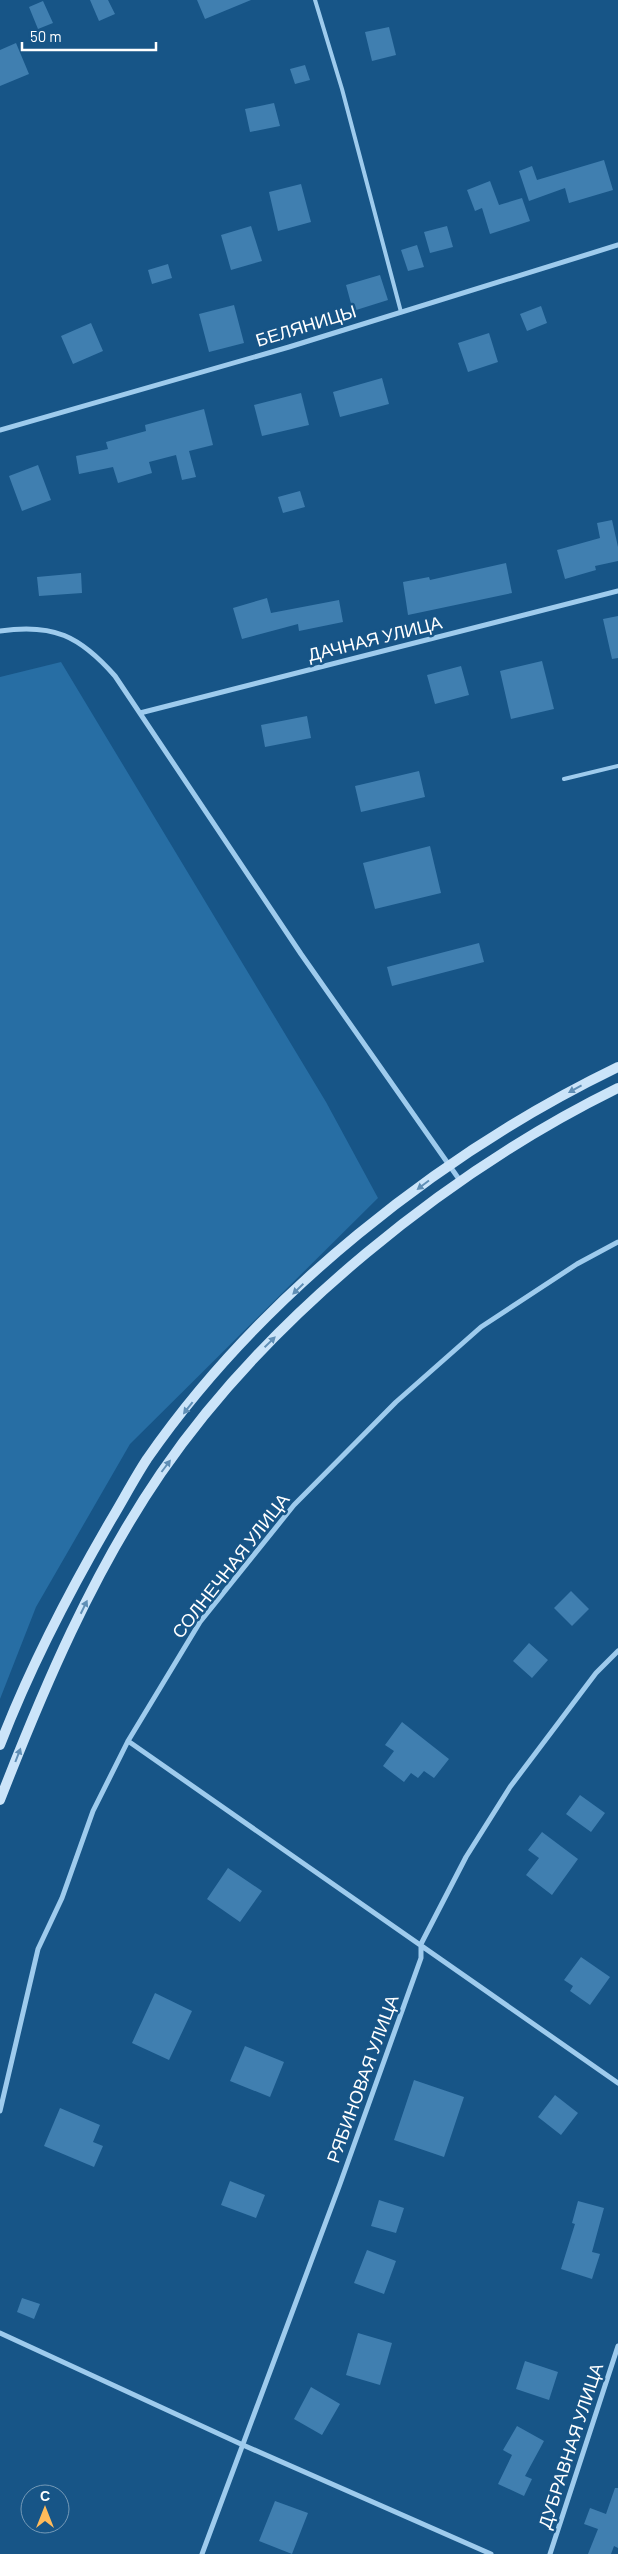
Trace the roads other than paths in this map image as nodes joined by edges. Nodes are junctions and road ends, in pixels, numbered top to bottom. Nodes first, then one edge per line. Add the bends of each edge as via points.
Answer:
1 (315, 0) edge
2 (618, 244) edge
3 (401, 312) junction
4 (0, 430) edge
5 (618, 591) edge
6 (0, 631) edge
7 (140, 713) junction
8 (618, 766) edge
9 (564, 779) dead end
10 (618, 1067) edge
11 (618, 1088) edge
12 (450, 1165) junction
13 (461, 1182) junction
14 (618, 1242) edge
15 (618, 1651) edge
16 (128, 1741) junction
17 (0, 1745) edge
18 (0, 1800) edge
19 (421, 1944) junction
20 (618, 2083) edge
21 (0, 2111) edge
22 (0, 2334) edge
23 (618, 2346) edge
24 (243, 2445) junction
25 (202, 2554) edge
26 (491, 2554) edge
27 (550, 2554) edge

1 - 3 lane
2 - 3 street, БЕЛЯНИЦЫ
3 - 4 street, БЕЛЯНИЦЫ
5 - 7 street, ДАЧНАЯ УЛИЦА
6 - 7 street via 36,628 76,640 95,653
7 - 12 street via 301,954
8 - 9 lane
10 -> 12 main road via 546,1104
11 - 13 main road via 556,1121
12 - 13 street
12 -> 17 main road via 366,1229 248,1337 147,1460 75,1581
18 -> 13 main road via 57,1661 95,1584 161,1472 264,1348 378,1244
14 - 16 street, СОЛНЕЧНАЯ УЛИЦА via 577,1264 481,1327 396,1402 294,1505 200,1622
15 - 19 street, РЯБИНОВАЯ УЛИЦА via 596,1673 510,1787 466,1856
16 - 19 street
16 - 21 street, СОЛНЕЧНАЯ УЛИЦА via 93,1810 62,1898 38,1949
19 - 20 street
19 - 24 street, РЯБИНОВАЯ УЛИЦА via 418,1967
22 - 24 street
23 - 27 street, ДУБРАВНАЯ УЛИЦА
24 - 25 street, РЯБИНОВАЯ УЛИЦА
24 - 26 street

